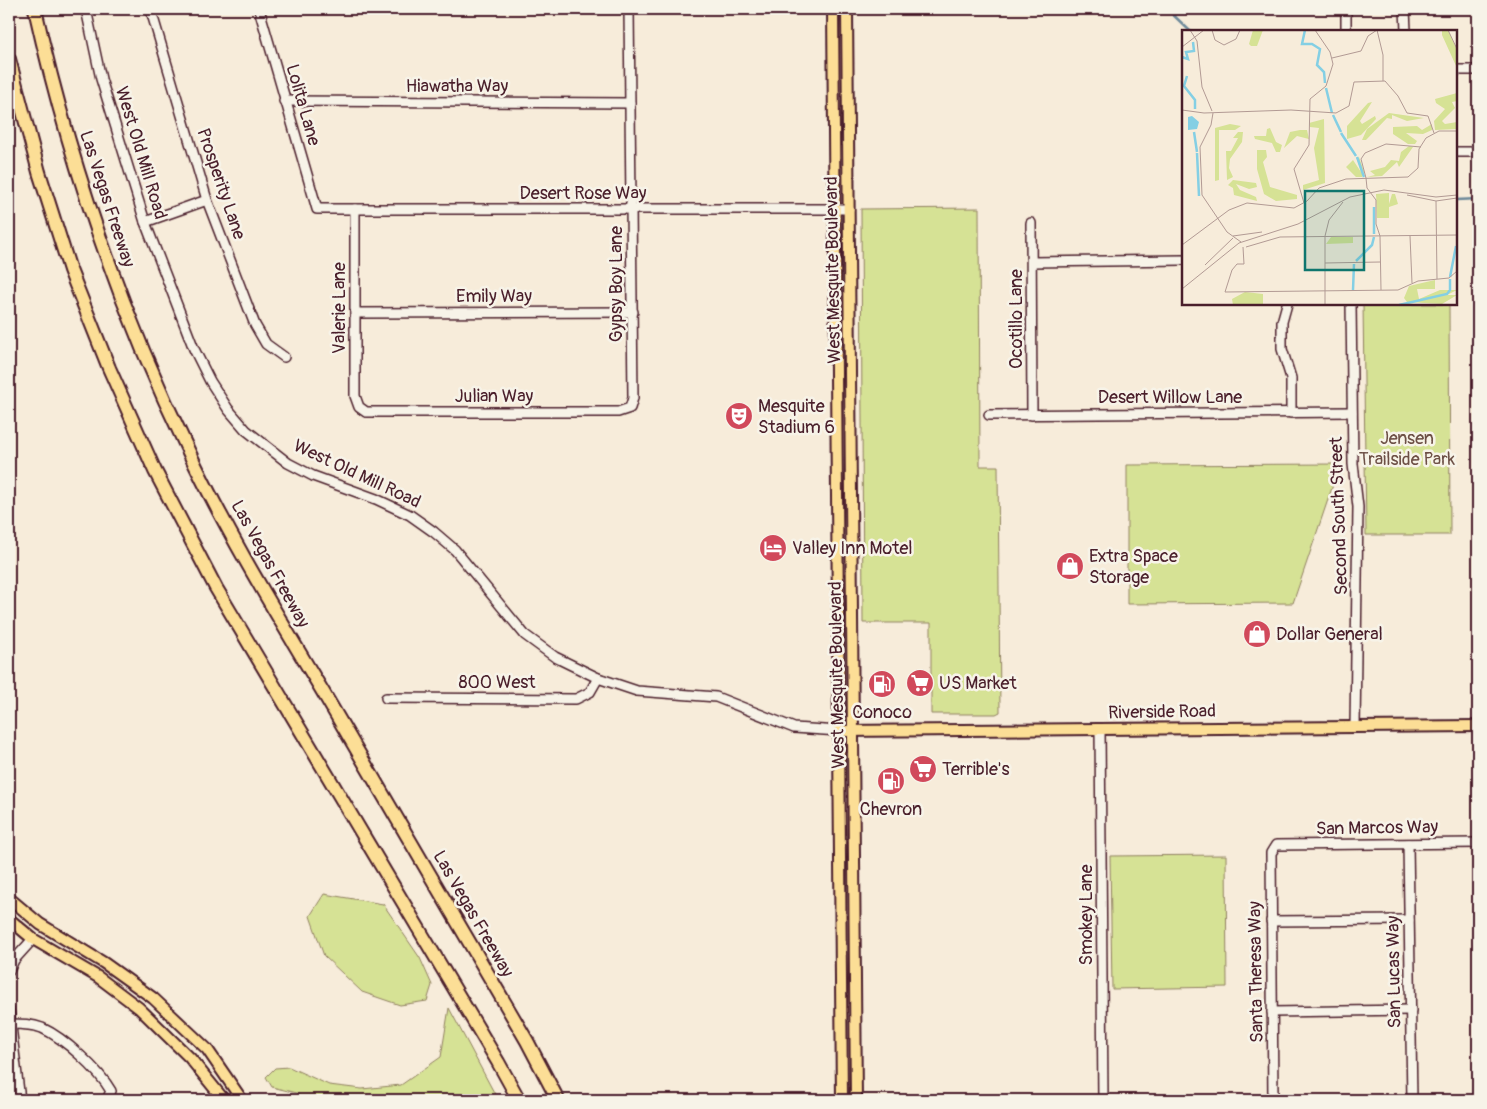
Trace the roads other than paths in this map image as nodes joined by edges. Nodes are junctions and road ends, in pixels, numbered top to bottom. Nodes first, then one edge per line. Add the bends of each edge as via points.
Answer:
1 (35, 9) edge
2 (86, 9) edge
3 (152, 9) edge
4 (259, 9) edge
5 (629, 9) edge
6 (833, 9) edge
7 (848, 9) edge
8 (1346, 9) edge
9 (1405, 9) edge
10 (1346, 30) edge
11 (1406, 30) edge
12 (9, 59) edge
13 (1457, 70) edge
14 (1478, 70) edge
15 (284, 101) junction
16 (630, 103) junction
17 (1457, 152) edge
18 (1478, 152) edge
19 (207, 200) junction
20 (317, 209) joint
21 (354, 209) junction
22 (632, 209) junction
23 (834, 209) junction
24 (849, 209) junction
25 (145, 222) junction
26 (1032, 223) dead end
27 (1182, 260) edge
28 (1032, 262) junction
29 (1288, 305) edge
30 (1351, 305) edge
31 (633, 312) junction
32 (355, 313) junction
33 (284, 357) dead end
34 (359, 407) joint
35 (630, 408) joint
36 (1352, 412) junction
37 (1291, 413) junction
38 (989, 415) dead end
39 (1032, 415) junction
40 (598, 678) junction
41 (386, 698) dead end
42 (1478, 726) edge
43 (1355, 727) junction
44 (1100, 729) junction
45 (846, 731) junction
46 (1478, 843) edge
47 (1408, 844) junction
48 (1276, 846) joint
49 (9, 898) edge
50 (9, 919) edge
51 (1409, 920) junction
52 (1271, 922) junction
53 (33, 939) junction
54 (9, 971) edge
55 (9, 1010) edge
56 (1411, 1010) junction
57 (1272, 1012) junction
58 (10, 1024) junction
59 (230, 1099) edge
60 (20, 1100) edge
61 (107, 1100) edge
62 (519, 1100) edge
63 (558, 1100) edge
64 (842, 1100) edge
65 (856, 1100) edge
66 (1103, 1100) edge
67 (1273, 1100) edge
68 (1412, 1100) edge

1 - 63 highway, Las Vegas Freeway via 72,153 106,255 144,354 188,452 251,568 527,1041
2 - 25 street, West Old Mill Road via 101,79
3 - 19 street, Prosperity Lane via 176,103
4 - 15 street, Lolita Lane
5 - 16 street, Gypsy Boy Lane
6 - 23 main road, West Mesquite Boulevard
7 - 24 main road, West Mesquite Boulevard
8 - 10 street
9 - 11 street
12 - 62 highway via 39,172 70,270 155,470 216,588
13 - 14 street
15 - 16 street, Hiawatha Way
15 - 20 street, Lolita Lane
16 - 22 street, Gypsy Boy Lane
17 - 18 street
19 - 25 street
19 - 33 street, Prosperity Lane via 255,325 266,344
20 - 21 street, Desert Rose Way
21 - 22 street, Desert Rose Way
21 - 32 street, Valerie Lane
22 - 23 street, Desert Rose Way
22 - 31 street, Gypsy Boy Lane
23 - 24 street, Desert Rose Way
23 - 45 main road, West Mesquite Boulevard
24 - 45 main road, West Mesquite Boulevard
25 - 40 street, West Old Mill Road via 194,349 210,381 246,430 288,463 313,476 410,515 455,550 525,635 555,656
26 - 28 street, Ocotillo Lane
27 - 28 street
28 - 39 street, Ocotillo Lane
29 - 37 street via 1282,322 1282,349 1291,378
30 - 36 street, Second South Street
31 - 32 street, Emily Way
31 - 35 street, Gypsy Boy Lane via 633,398
32 - 34 street, Valerie Lane via 355,396
34 - 35 street, Julian Way via 366,412 618,412
36 - 37 street, Desert Willow Lane
36 - 43 street, Second South Street via 1358,517
37 - 39 street, Desert Willow Lane
38 - 39 street, Desert Willow Lane
40 - 41 street, 800 West via 590,692 576,699
40 - 45 street, West Old Mill Road via 637,691 716,697 794,728
42 - 43 main road, Riverside Road
43 - 44 main road, Riverside Road
44 - 45 main road, Riverside Road
44 - 66 street, Smokey Lane
45 - 64 main road, West Mesquite Boulevard
45 - 65 main road, West Mesquite Boulevard
46 - 47 street, San Marcos Way
47 - 48 street, San Marcos Way
47 - 51 street, San Lucas Way
48 - 52 street, Santa Theresa Way via 1271,853
49 - 59 main road via 40,924 153,998 207,1049
50 - 53 main road
51 - 52 street
51 - 56 street, San Lucas Way
52 - 57 street, Santa Theresa Way
53 - 54 street via 14,960
53 - 59 main road via 98,977 139,1008
55 - 58 street
56 - 57 street
56 - 68 street, San Lucas Way
57 - 67 street, Santa Theresa Way
58 - 60 street
58 - 61 street via 42,1028 76,1052 103,1078 111,1091

